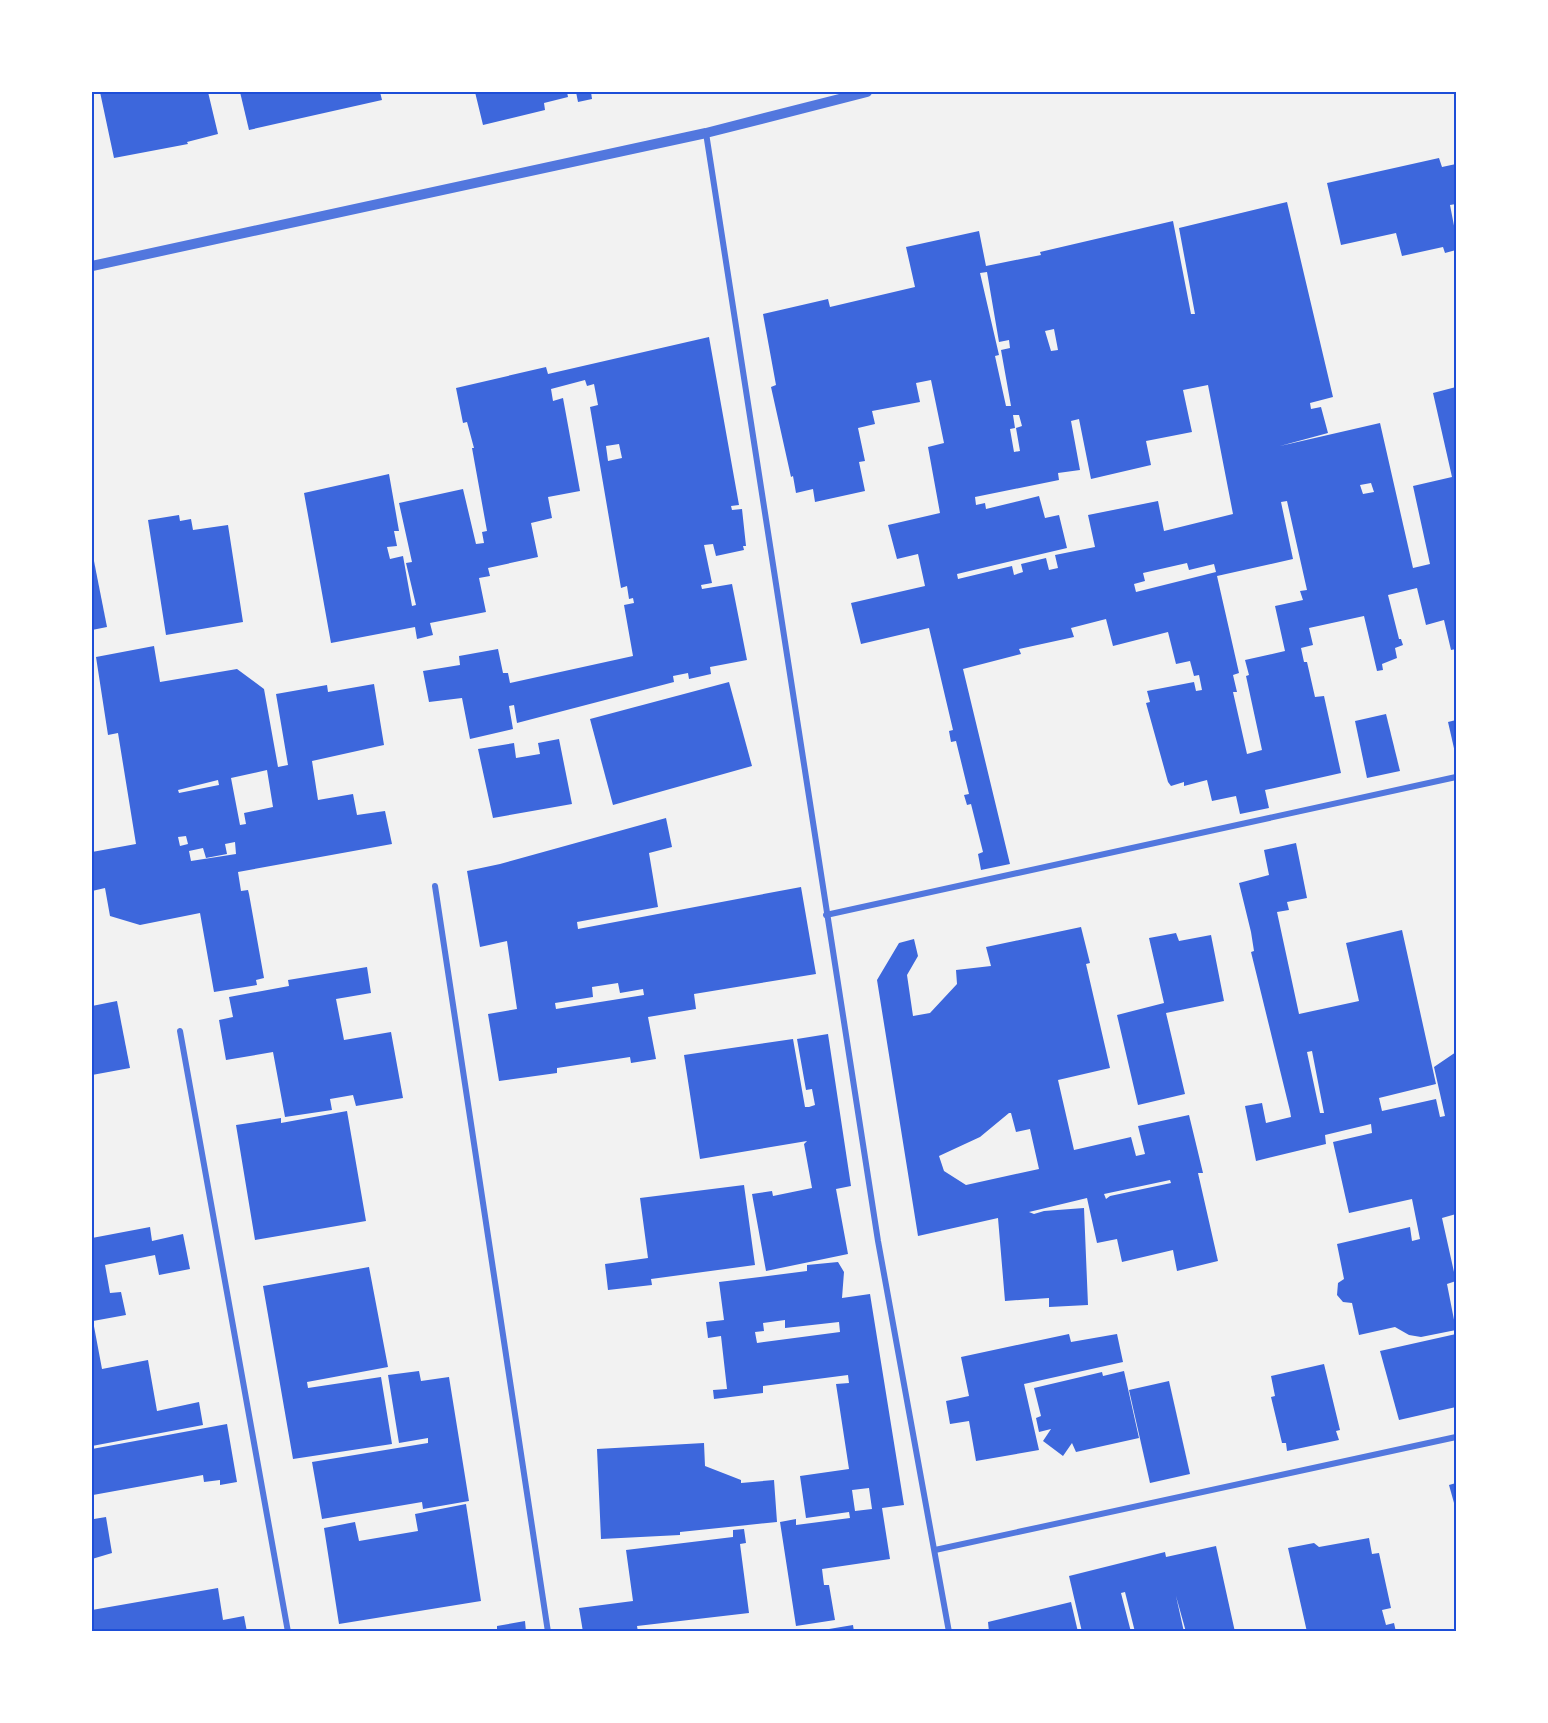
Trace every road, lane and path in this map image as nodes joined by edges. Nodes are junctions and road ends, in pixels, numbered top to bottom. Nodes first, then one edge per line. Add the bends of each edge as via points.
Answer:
1 (867, 92) edge
2 (706, 133) junction
3 (92, 266) edge
4 (1456, 777) edge
5 (435, 886) dead end
6 (826, 915) junction
7 (180, 1031) dead end
8 (1456, 1437) edge
9 (935, 1550) junction
10 (288, 1632) edge
11 (548, 1632) edge
12 (949, 1632) edge

1 - 2 street
2 - 3 street
2 - 6 street
4 - 6 street
5 - 11 street
6 - 9 street via 878,1241
7 - 10 street
8 - 9 street
9 - 12 street

